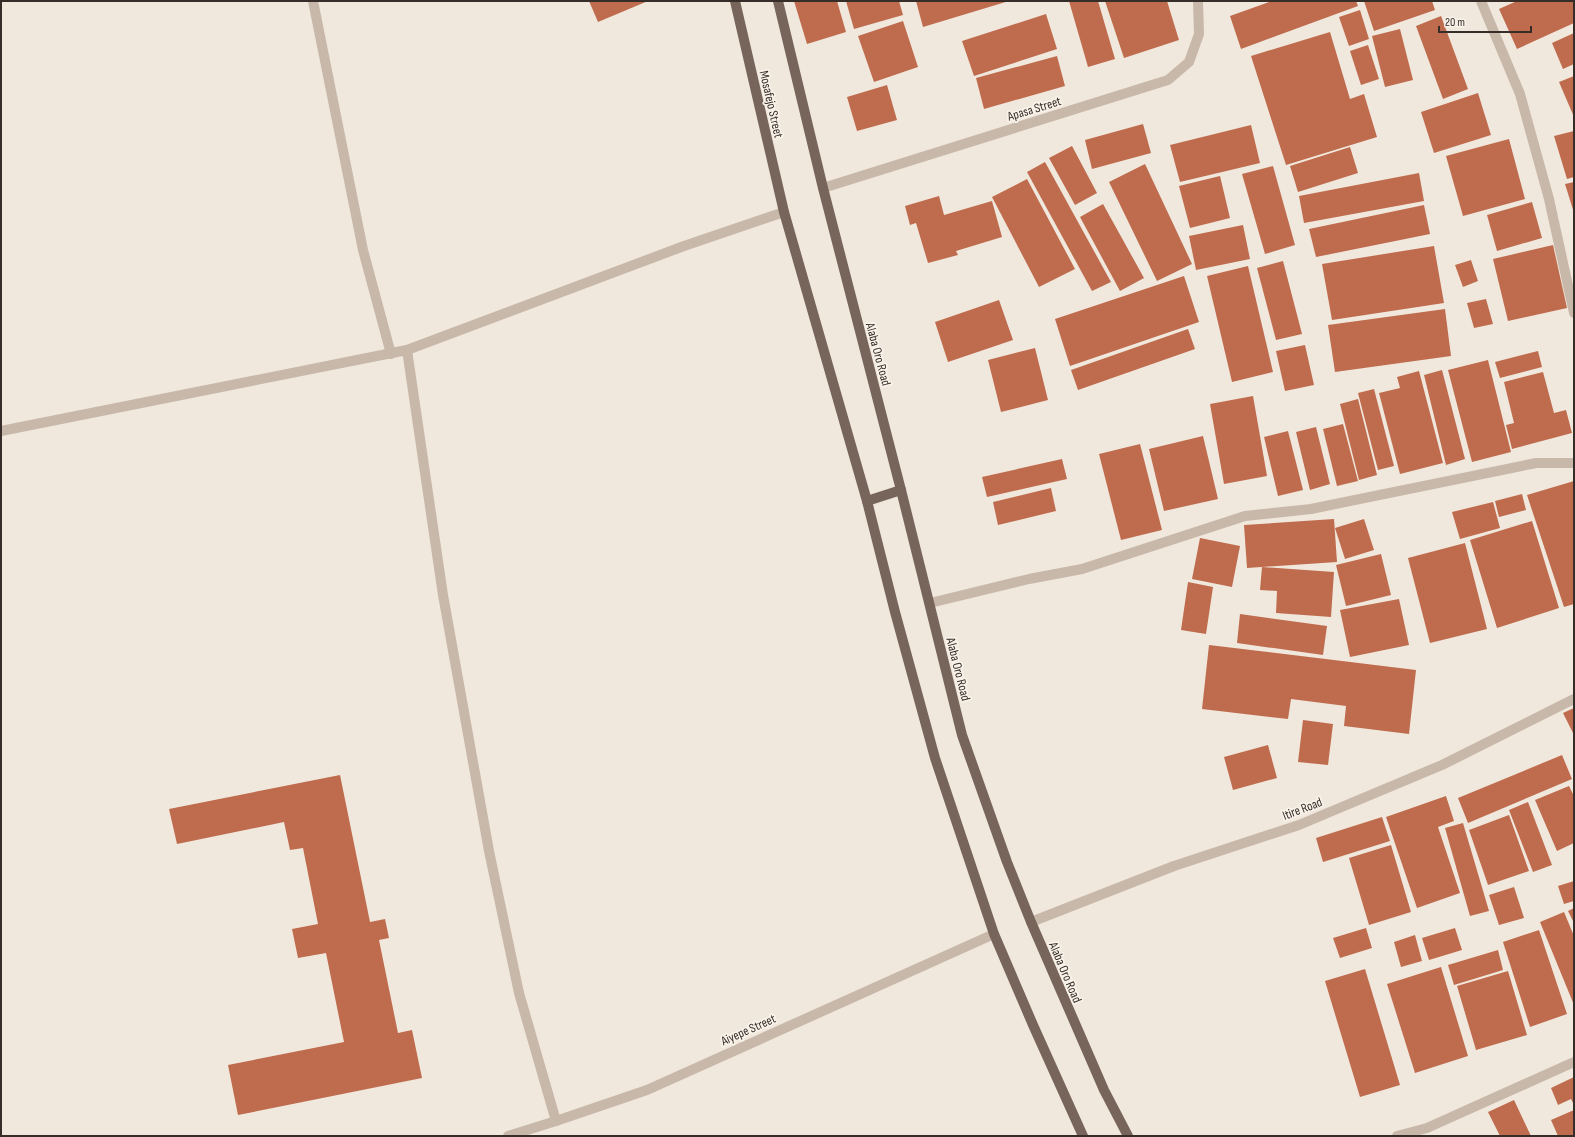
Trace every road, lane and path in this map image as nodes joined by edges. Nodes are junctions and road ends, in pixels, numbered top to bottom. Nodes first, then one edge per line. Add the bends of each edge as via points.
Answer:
1 (313, 1) edge
2 (735, 1) edge
3 (778, 1) edge
4 (1198, 1) edge
5 (1481, 1) edge
6 (823, 188) junction
7 (784, 212) junction
8 (1574, 313) edge
9 (407, 350) junction
10 (391, 354) junction
11 (1, 431) edge
12 (1574, 463) edge
13 (901, 490) junction
14 (867, 501) junction
15 (930, 603) junction
16 (1574, 699) edge
17 (1031, 922) junction
18 (994, 934) junction
19 (1574, 1062) edge
20 (556, 1121) junction
21 (508, 1136) edge
22 (1083, 1136) edge
23 (1128, 1136) edge
24 (1397, 1136) edge

1 - 10 street via 363,250
2 - 7 main road, Mosafejo Street
3 - 6 main road
4 - 6 street, Apasa Street via 1200,34 1189,62 1168,80
5 - 8 street via 1520,94 1549,199
6 - 13 main road, Alaba Oro Road
7 - 9 street via 684,246
7 - 14 main road
9 - 10 street
9 - 20 street via 443,595 489,851 519,993
10 - 11 street
12 - 15 street via 1536,463 1310,509 1245,516 1082,569
13 - 14 main road
13 - 15 main road, Alaba Oro Road
14 - 18 main road via 935,758
15 - 17 main road, Alaba Oro Road via 962,736
16 - 17 street, Itire Road via 1442,765 1299,825 1174,866
17 - 23 main road, Alaba Oro Road via 1104,1090
18 - 20 street, Aiyepe Street via 647,1090
18 - 22 main road
19 - 24 street via 1427,1128
20 - 21 street, Aiyepe Street

